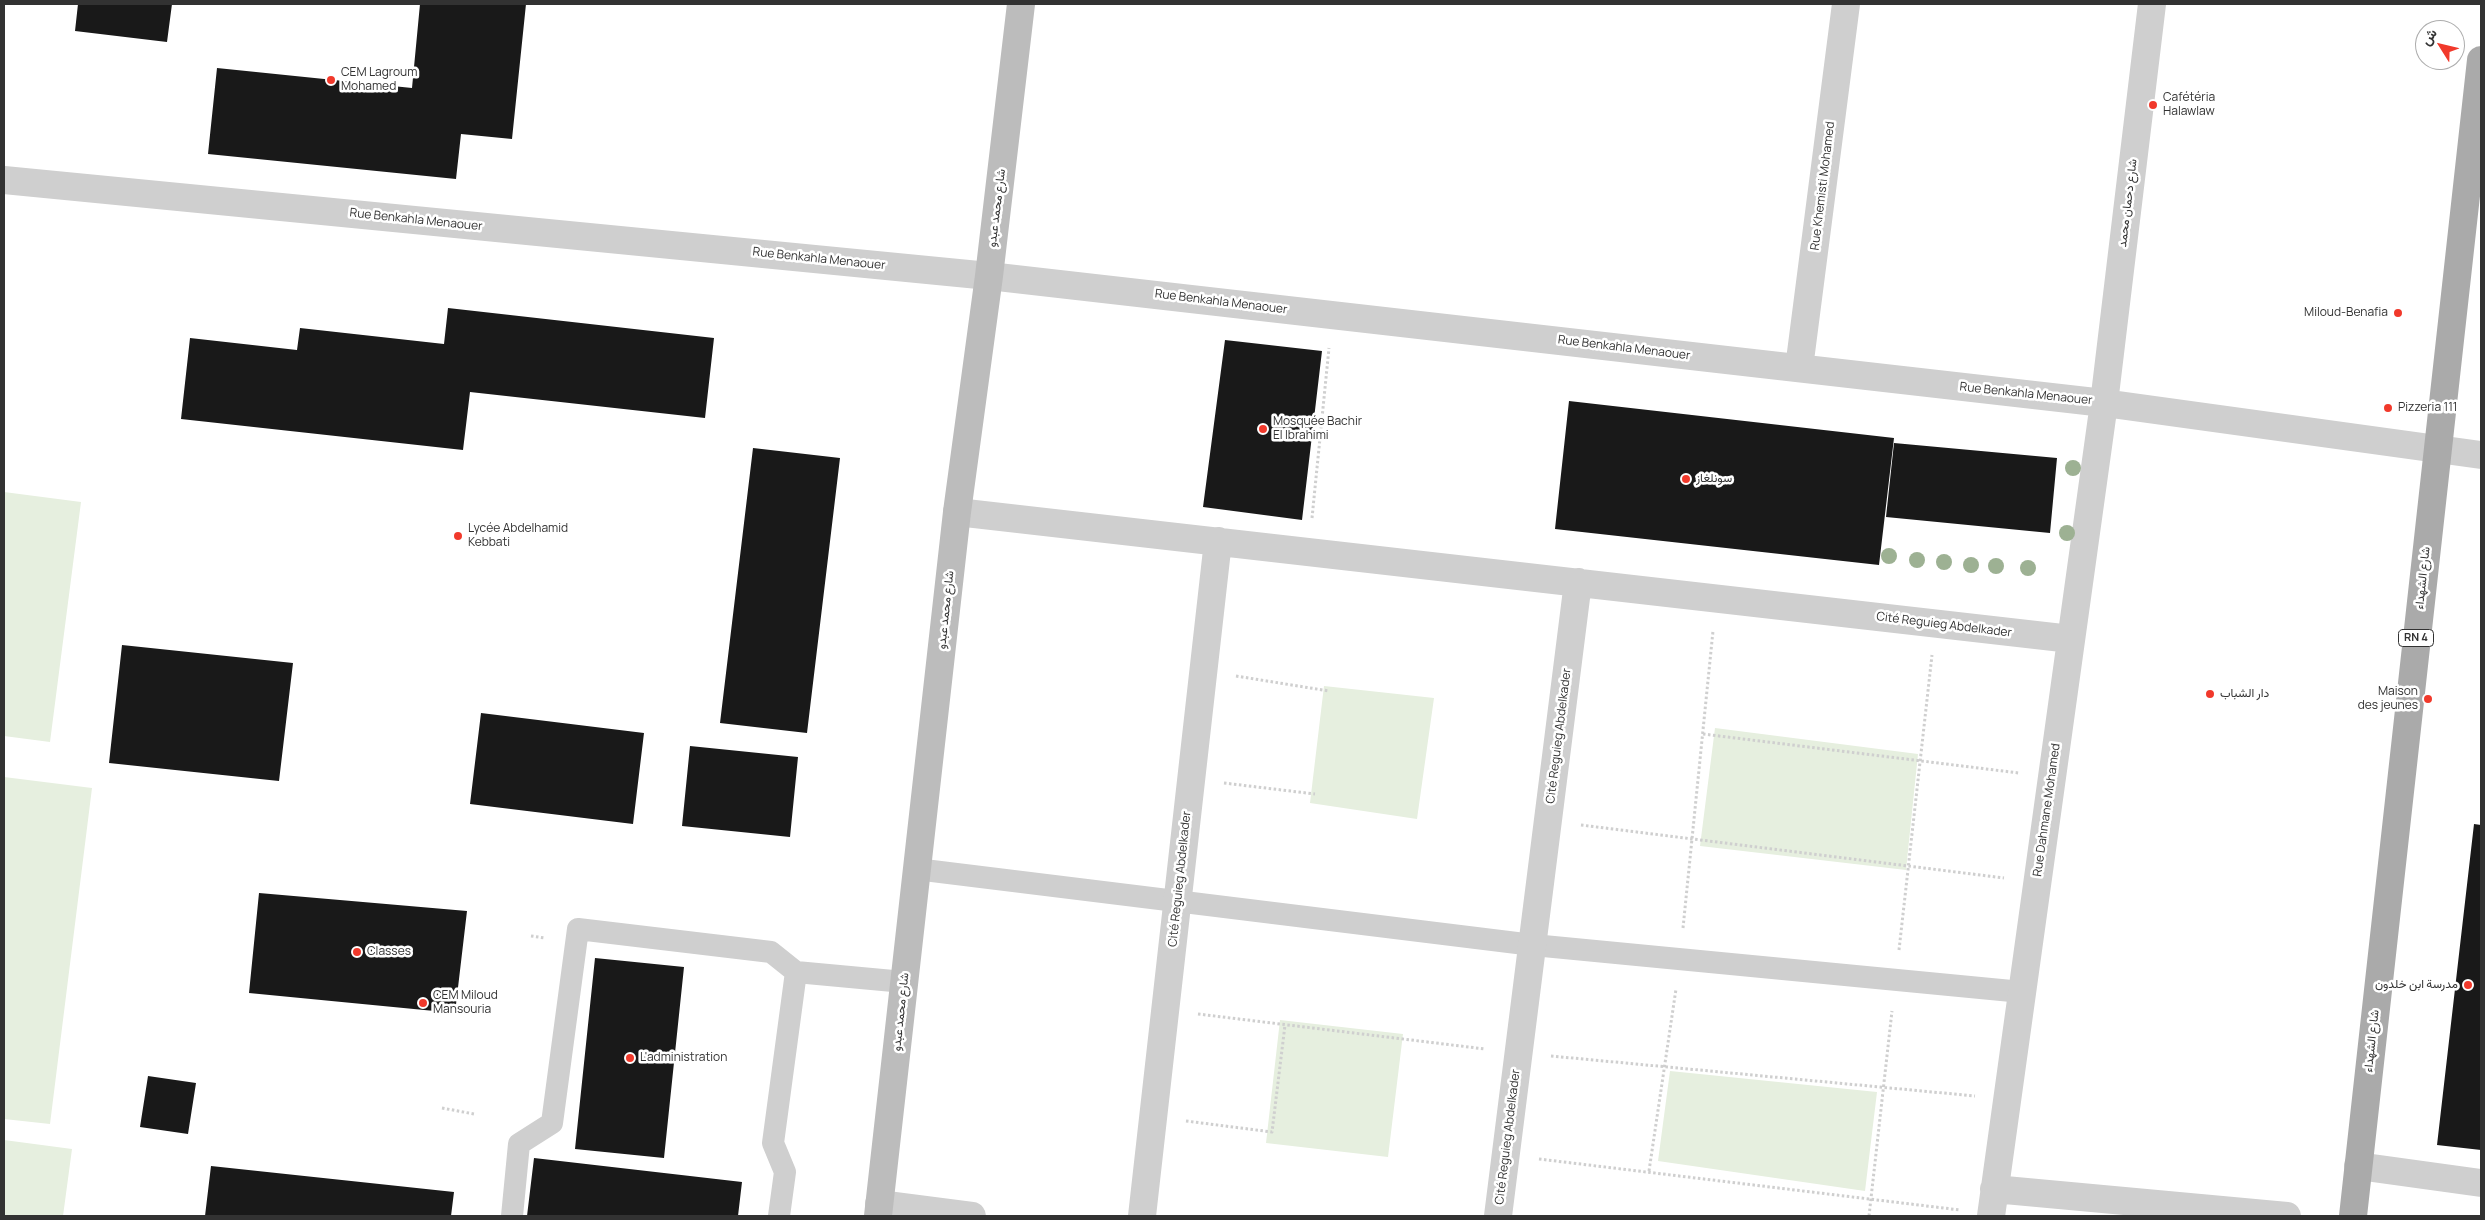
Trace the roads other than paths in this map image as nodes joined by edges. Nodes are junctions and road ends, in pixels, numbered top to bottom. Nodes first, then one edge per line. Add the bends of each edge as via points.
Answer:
1 (1022, 4) edge
2 (1846, 4) edge
3 (2152, 4) edge
4 (2481, 60) edge
5 (4, 180) edge
6 (990, 276) junction
7 (1799, 368) junction
8 (2104, 403) junction
9 (2436, 450) junction
10 (2481, 455) edge
11 (957, 512) junction
12 (1218, 541) junction
13 (1578, 582) junction
14 (2071, 639) junction
15 (916, 869) junction
16 (1177, 901) junction
17 (1533, 944) junction
18 (796, 972) junction
19 (904, 982) junction
20 (2022, 992) junction
21 (2358, 1166) junction
22 (2481, 1183) edge
23 (1992, 1206) edge
24 (878, 1210) edge
25 (512, 1216) edge
26 (779, 1216) edge
27 (972, 1216) edge
28 (1142, 1216) edge
29 (1498, 1216) edge
30 (2287, 1216) edge
31 (2353, 1216) edge

1 - 6 street, شارع محمد عبدو
2 - 7 street, Rue Khemisti Mohamed
3 - 8 street, شارع دحمان محمد
4 - 9 main road, شارع الشهداء / RN 4
5 - 6 street, Rue Benkahla Menaouer
6 - 7 street, Rue Benkahla Menaouer
6 - 11 street, شارع محمد عبدو
7 - 8 street, Rue Benkahla Menaouer
8 - 9 street, Rue Benkahla Menaouer
8 - 14 street, Rue Dahmane Mohamed
9 - 10 street, Rue Benkahla Menaouer
9 - 21 main road, شارع الشهداء / RN 4
11 - 12 street, Cité Reguieg Abdelkader
11 - 15 street, شارع محمد عبدو
12 - 13 street, Cité Reguieg Abdelkader
12 - 16 street, Cité Reguieg Abdelkader
13 - 14 street, Cité Reguieg Abdelkader
13 - 17 street, Cité Reguieg Abdelkader
14 - 20 street, Rue Dahmane Mohamed
15 - 16 lane
15 - 19 street, شارع محمد عبدو
16 - 17 lane
16 - 28 street, Cité Reguieg Abdelkader
17 - 20 lane
17 - 29 street, Cité Reguieg Abdelkader
18 - 19 lane
18 - 25 lane via 771,952 578,929 552,1123 519,1144
18 - 26 lane via 773,1143 785,1172
19 - 24 street, شارع محمد عبدو
20 - 23 street, Rue Dahmane Mohamed
21 - 22 street
21 - 31 main road, شارع الشهداء / RN 4
23 - 30 street
24 - 27 street

